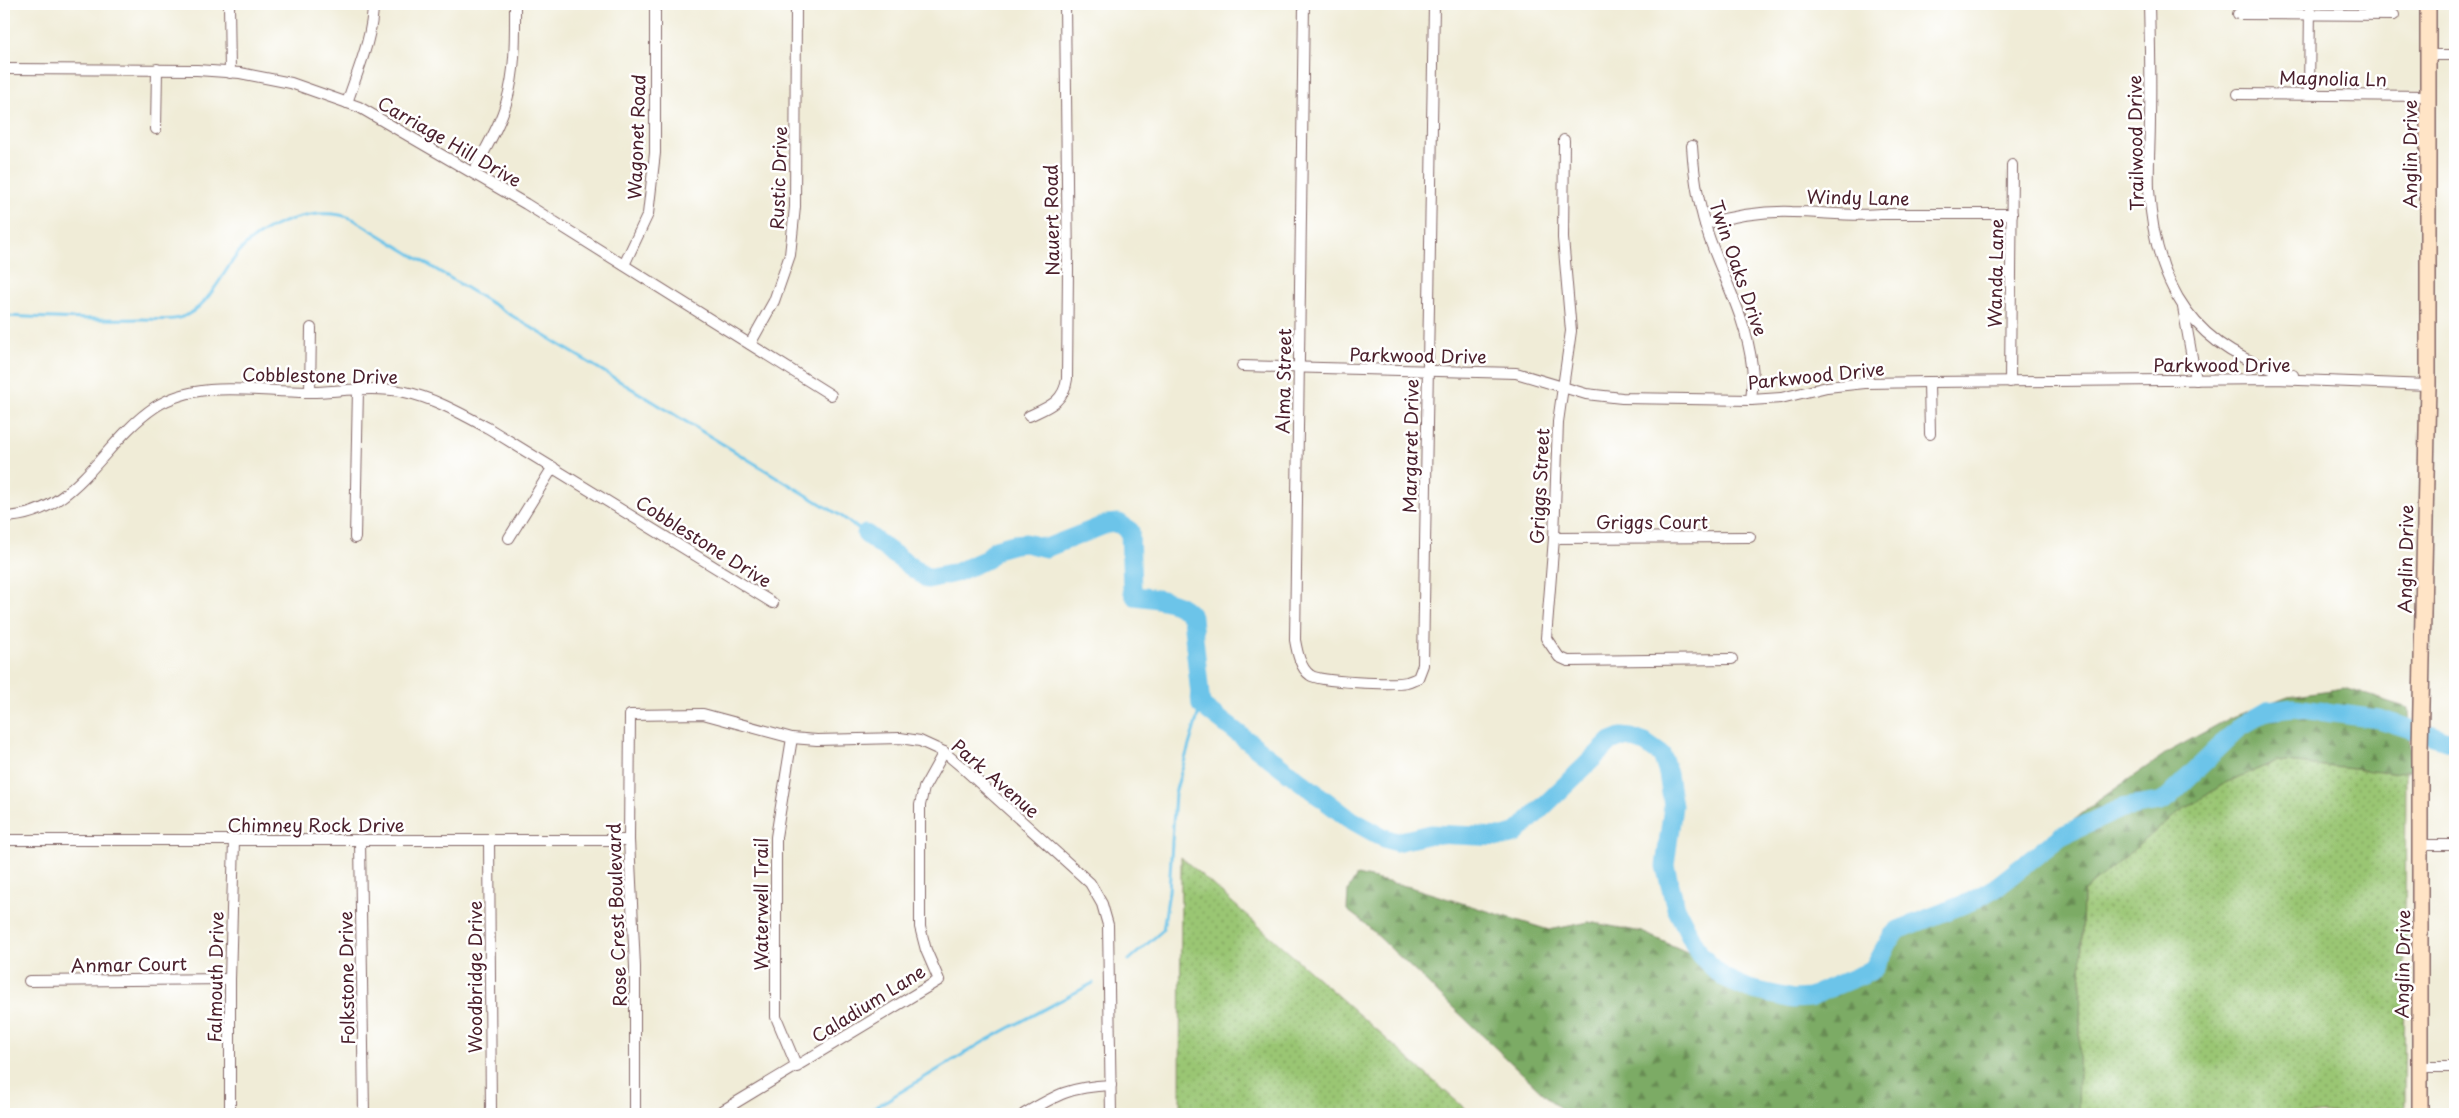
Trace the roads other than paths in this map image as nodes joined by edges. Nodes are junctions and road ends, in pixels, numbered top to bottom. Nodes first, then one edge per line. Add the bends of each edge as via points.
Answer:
1 (229, 4) edge
2 (373, 4) edge
3 (515, 4) edge
4 (655, 4) edge
5 (796, 4) edge
6 (1065, 4) edge
7 (1304, 4) edge
8 (1434, 4) edge
9 (2150, 4) edge
10 (2428, 4) edge
11 (2310, 9) edge
12 (2238, 14) dead end
13 (2394, 15) dead end
14 (2428, 55) junction
15 (2455, 55) edge
16 (4, 69) edge
17 (157, 69) junction
18 (230, 73) junction
19 (2238, 94) dead end
20 (2309, 94) junction
21 (2428, 96) junction
22 (347, 103) junction
23 (156, 129) dead end
24 (1564, 140) dead end
25 (1692, 146) dead end
26 (2012, 165) dead end
27 (473, 173) junction
28 (2012, 214) junction
29 (1705, 224) junction
30 (624, 265) junction
31 (2183, 306) junction
32 (311, 328) dead end
33 (750, 344) junction
34 (1242, 366) dead end
35 (1300, 369) junction
36 (1427, 370) junction
37 (2196, 380) junction
38 (2320, 381) junction
39 (1928, 382) junction
40 (2010, 382) junction
41 (2428, 385) junction
42 (1563, 388) junction
43 (358, 389) junction
44 (310, 392) junction
45 (831, 395) dead end
46 (1751, 400) junction
47 (1029, 416) dead end
48 (1930, 434) dead end
49 (553, 467) junction
50 (4, 517) edge
51 (1750, 537) dead end
52 (355, 538) dead end
53 (509, 538) dead end
54 (1554, 538) junction
55 (773, 603) dead end
56 (1732, 659) dead end
57 (1388, 683) joint
58 (630, 716) joint
59 (792, 738) junction
60 (944, 752) junction
61 (4, 840) edge
62 (489, 840) junction
63 (628, 840) junction
64 (234, 841) junction
65 (360, 841) junction
66 (2422, 845) junction
67 (2455, 845) edge
68 (230, 979) junction
69 (28, 981) dead end
70 (797, 1067) junction
71 (2420, 1067) junction
72 (2455, 1067) edge
73 (1111, 1085) junction
74 (230, 1114) edge
75 (364, 1114) edge
76 (491, 1114) edge
77 (635, 1114) edge
78 (717, 1114) edge
79 (1024, 1114) edge
80 (1111, 1114) edge
81 (2420, 1114) edge

1 - 18 street
2 - 22 street via 366,42
3 - 27 street via 508,99
4 - 30 street, Wagonet Road via 655,153 648,214
5 - 33 street, Rustic Drive via 795,206 790,255 774,301
6 - 47 street, Nauert Road via 1067,379 1059,400
7 - 35 street, Alma Street
8 - 36 street, Margaret Drive
9 - 31 street, Trailwood Drive via 2149,189 2152,221 2171,288
10 - 14 street, Anglin Drive
11 - 12 street
11 - 13 street
11 - 20 street
14 - 15 street
14 - 21 street, Anglin Drive
16 - 17 street, Carriage Hill Drive
17 - 18 street, Carriage Hill Drive
17 - 23 street
18 - 22 street, Carriage Hill Drive via 291,83
19 - 20 street, Magnolia Ln
20 - 21 street, Magnolia Ln
21 - 41 street, Anglin Drive
22 - 27 street, Carriage Hill Drive
24 - 42 street, Griggs Street via 1563,238 1571,331
25 - 29 street, Twin Oaks Drive
26 - 28 street, Wanda Lane
27 - 30 street, Carriage Hill Drive
28 - 29 street, Windy Lane via 1860,216 1791,212 1732,216
28 - 40 street, Wanda Lane
29 - 46 street, Twin Oaks Drive via 1749,345 1753,368
30 - 33 street, Carriage Hill Drive
31 - 37 street, Trailwood Drive
31 - 38 street, Trailwood Drive via 2198,324 2240,357 2273,370
32 - 44 street
33 - 45 street, Carriage Hill Drive
34 - 35 street, Parkwood Drive
35 - 36 street, Parkwood Drive
35 - 57 street, Alma Street via 1297,653 1312,677
36 - 42 street, Parkwood Drive via 1516,373
36 - 57 street, Margaret Drive via 1423,665 1418,678
37 - 38 street, Parkwood Drive
37 - 40 street, Parkwood Drive
38 - 41 street, Parkwood Drive
39 - 40 street, Parkwood Drive
39 - 46 street, Parkwood Drive via 1865,383
39 - 48 street
41 - 66 street, Anglin Drive via 2420,750
42 - 46 street, Parkwood Drive via 1622,398
42 - 54 street, Griggs Street via 1558,422
43 - 44 street, Cobblestone Drive
43 - 49 street, Cobblestone Drive via 404,392 451,408
43 - 52 street
44 - 50 street, Cobblestone Drive via 230,389 172,398 137,422 69,494 41,510
49 - 53 street
49 - 55 street, Cobblestone Drive
51 - 54 street, Griggs Court
54 - 56 street, Griggs Street via 1546,638 1559,657 1568,661
58 - 59 street, Park Avenue via 703,714
58 - 63 street, Rose Crest Boulevard
59 - 60 street, Park Avenue via 900,738 920,741
59 - 70 street, Waterwell Trail via 776,836 776,1017
60 - 70 street, Caladium Lane via 924,788 920,805 920,927 939,980
60 - 73 street, Park Avenue via 1090,884 1102,904 1108,925
61 - 64 street, Chimney Rock Drive
62 - 63 street, Chimney Rock Drive
62 - 65 street, Chimney Rock Drive
62 - 76 street, Woodbridge Drive
63 - 77 street, Rose Crest Boulevard via 635,967
64 - 65 street, Chimney Rock Drive
64 - 68 street, Falmouth Drive
65 - 75 street, Folkstone Drive
66 - 67 street
66 - 71 street, Anglin Drive
68 - 69 street, Anmar Court
68 - 74 street, Falmouth Drive
70 - 78 street, Caladium Lane
71 - 72 street
71 - 81 street, Anglin Drive
73 - 79 street via 1081,1086
73 - 80 street, Park Avenue

